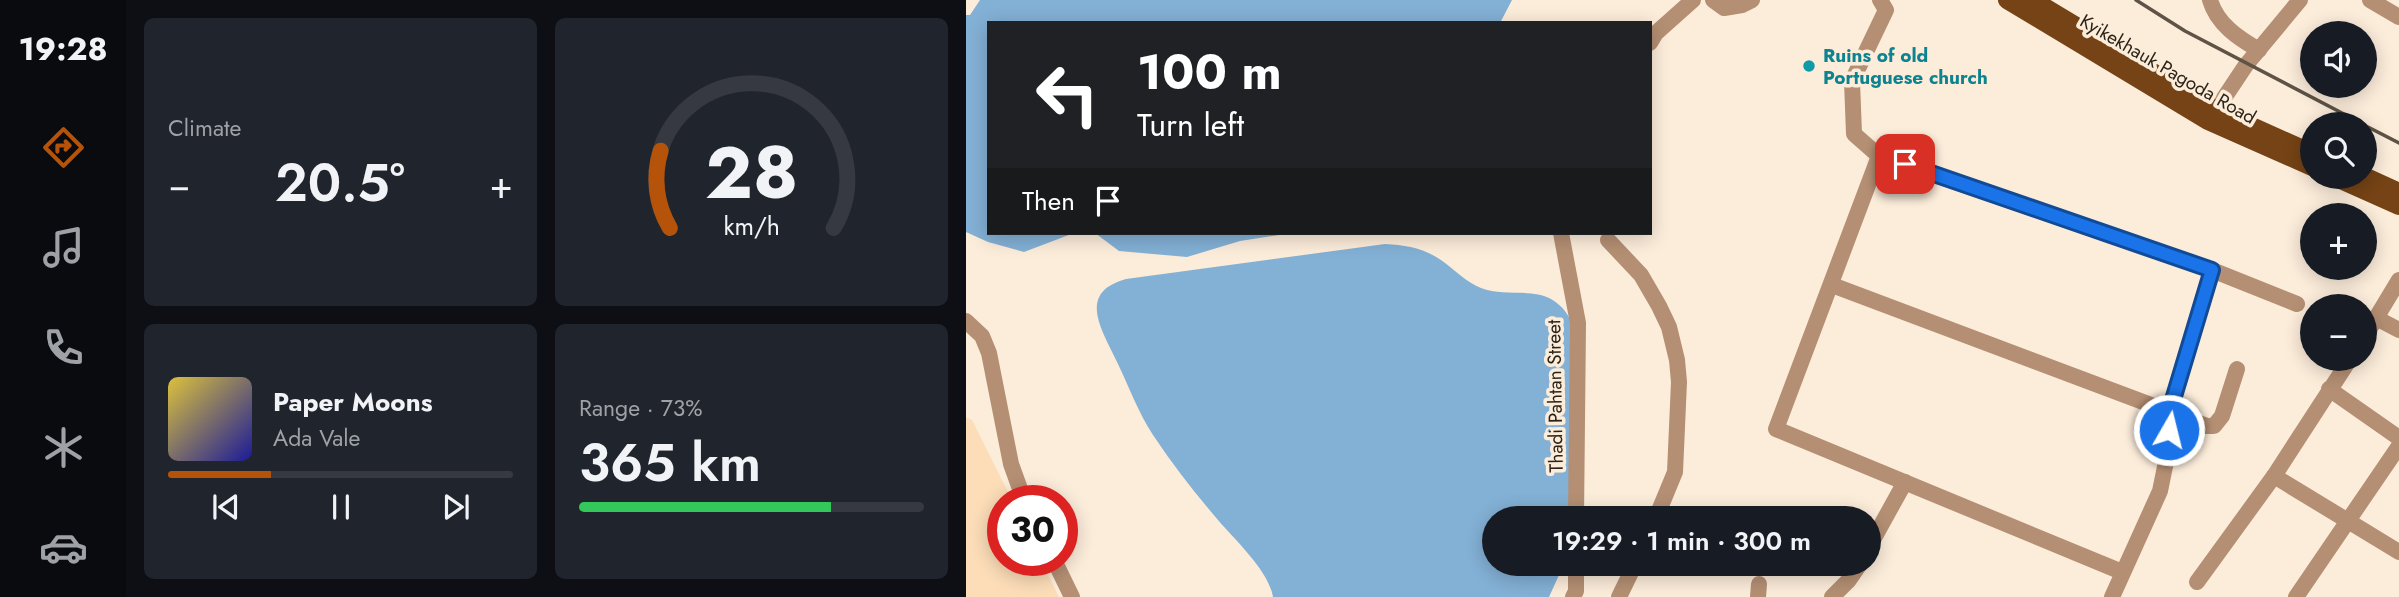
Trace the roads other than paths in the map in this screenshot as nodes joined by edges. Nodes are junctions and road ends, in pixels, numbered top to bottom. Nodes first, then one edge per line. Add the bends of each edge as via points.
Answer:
1 (1693, 0) edge
2 (1713, 0) edge
3 (1752, 0) edge
4 (1880, 0) edge
5 (2007, 0) edge
6 (2033, 0) edge
7 (2210, 0) edge
8 (2300, 0) edge
9 (2380, 2) edge
10 (2399, 17) edge
11 (1652, 40) edge
12 (2259, 50) junction
13 (2216, 110) junction
14 (2300, 148) edge
15 (1879, 156) junction
16 (2300, 162) edge
17 (2377, 182) edge
18 (2360, 189) edge
19 (2399, 192) edge
20 (2399, 206) edge
21 (1561, 235) edge
22 (1608, 240) dead end
23 (2212, 270) junction
24 (2399, 280) edge
25 (1832, 285) junction
26 (2297, 304) dead end
27 (2378, 319) joint
28 (966, 321) edge
29 (2399, 330) edge
30 (2238, 369) dead end
31 (2341, 371) edge
32 (2329, 388) junction
33 (2169, 413) junction
34 (2399, 438) edge
35 (2399, 446) edge
36 (2274, 476) junction
37 (1905, 482) junction
38 (1019, 485) edge
39 (1576, 506) edge
40 (1661, 506) edge
41 (2347, 522) junction
42 (1881, 525) edge
43 (2399, 552) edge
44 (2122, 572) junction
45 (1062, 576) edge
46 (1576, 576) edge
47 (1629, 576) edge
48 (1852, 576) edge
49 (2197, 582) dead end
50 (1072, 597) edge
51 (1573, 597) edge
52 (1619, 597) edge
53 (1832, 597) edge
54 (2112, 597) edge
55 (2296, 597) edge

1 - 11 street
2 - 3 street via 1724,8
4 - 15 street via 1886,10 1852,81 1854,134
5 - 16 main road, Kyikekhauk Pagoda Road via 2208,121
6 - 13 main road, Kyikekhauk Pagoda Road
7 - 12 street via 2227,28
8 - 12 street
9 - 10 street
12 - 13 street
13 - 14 main road, Kyikekhauk Pagoda Road
15 - 23 street
15 - 25 street
17 - 19 main road
18 - 20 main road
21 - 39 street, Thadi Pahtan Street via 1578,323
22 - 40 street via 1641,275 1669,327 1678,360 1675,472
23 - 26 street
23 - 33 street
24 - 27 street
25 - 33 street
25 - 37 street via 1776,429
27 - 29 street
28 - 38 street via 982,336 989,353
30 - 33 street via 2214,426
31 - 32 street
32 - 34 street
32 - 36 street
33 - 44 street via 2169,447 2160,491
35 - 41 street
36 - 41 street
36 - 49 street
37 - 42 street
37 - 44 street
41 - 43 street
41 - 55 street
44 - 54 street
45 - 50 street
46 - 51 street
47 - 52 street
48 - 53 street

